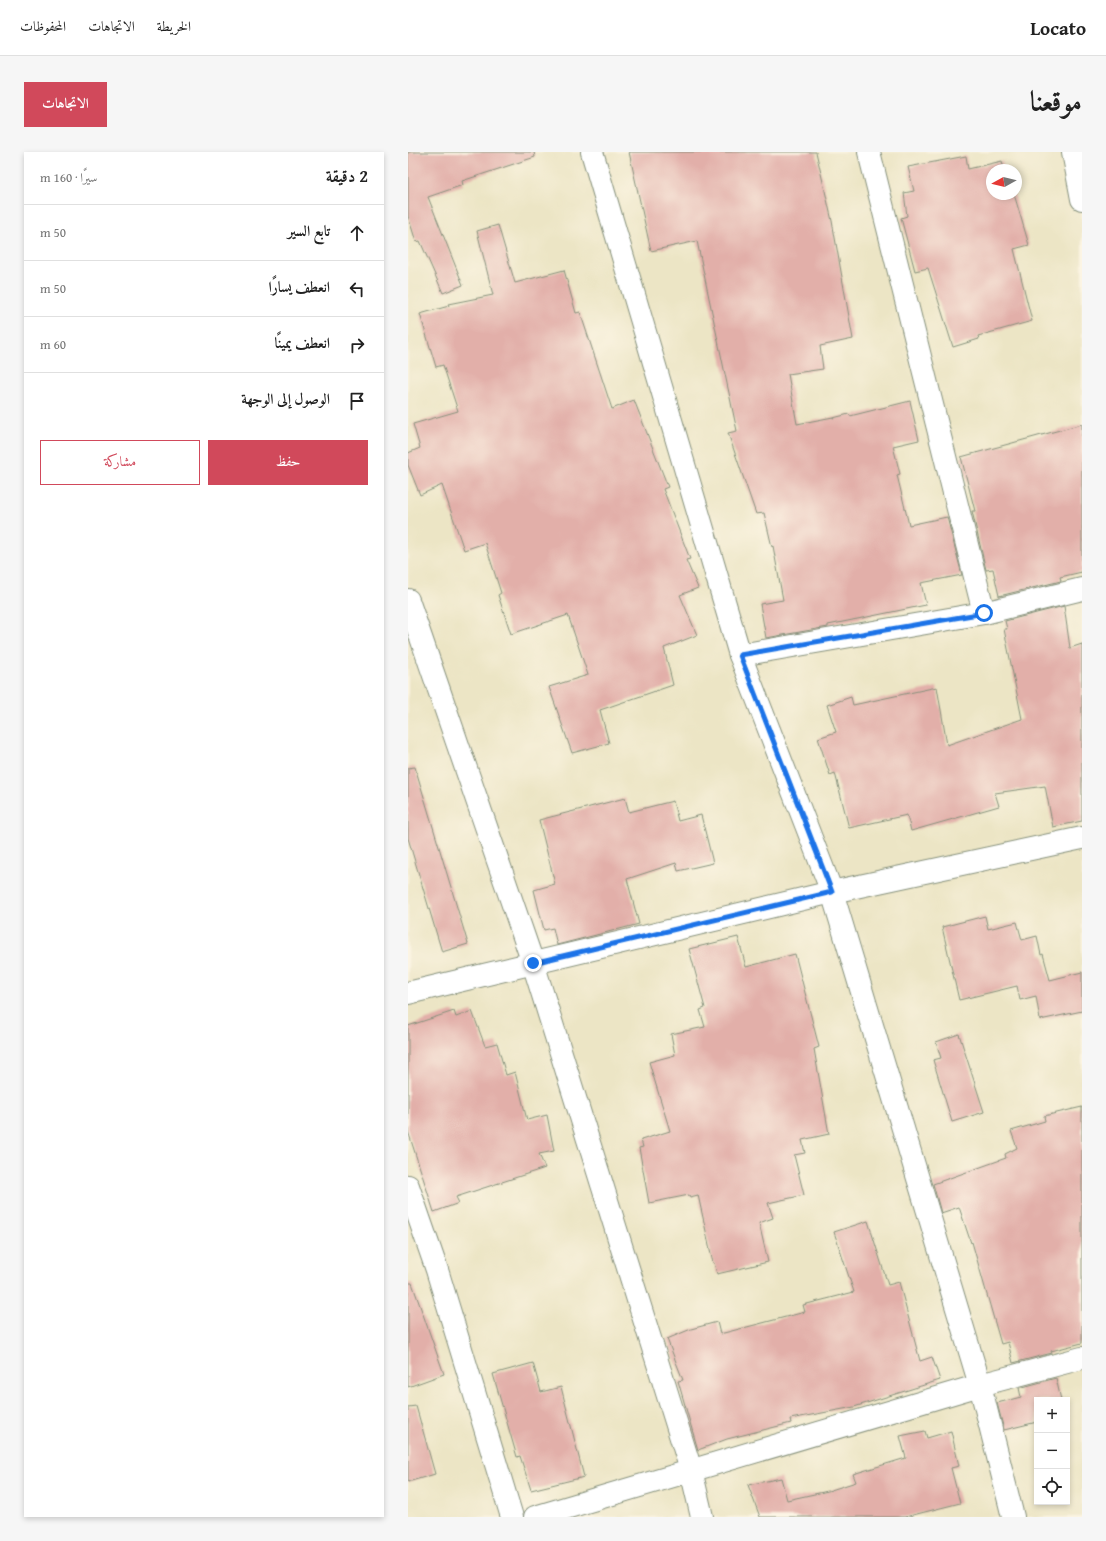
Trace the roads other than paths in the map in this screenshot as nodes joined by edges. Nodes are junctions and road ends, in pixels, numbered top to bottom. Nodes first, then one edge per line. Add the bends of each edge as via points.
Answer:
1 (592, 152) edge
2 (869, 152) edge
3 (1073, 152) edge
4 (1082, 200) edge
5 (1082, 589) edge
6 (408, 600) edge
7 (984, 613) junction
8 (740, 655) junction
9 (1082, 838) edge
10 (832, 892) junction
11 (533, 963) junction
12 (408, 993) edge
13 (408, 1186) edge
14 (1082, 1358) edge
15 (980, 1385) junction
16 (691, 1470) junction
17 (512, 1517) edge
18 (535, 1517) edge
19 (702, 1517) edge
20 (1013, 1517) edge

1 - 8 street
2 - 7 street
3 - 4 street
5 - 7 street
6 - 11 street
7 - 8 street
8 - 10 street
9 - 10 street
10 - 11 street
10 - 15 street
11 - 12 street
11 - 16 street
13 - 17 street via 437,1270
14 - 15 street
15 - 16 street
15 - 20 street
16 - 18 street
16 - 19 street

